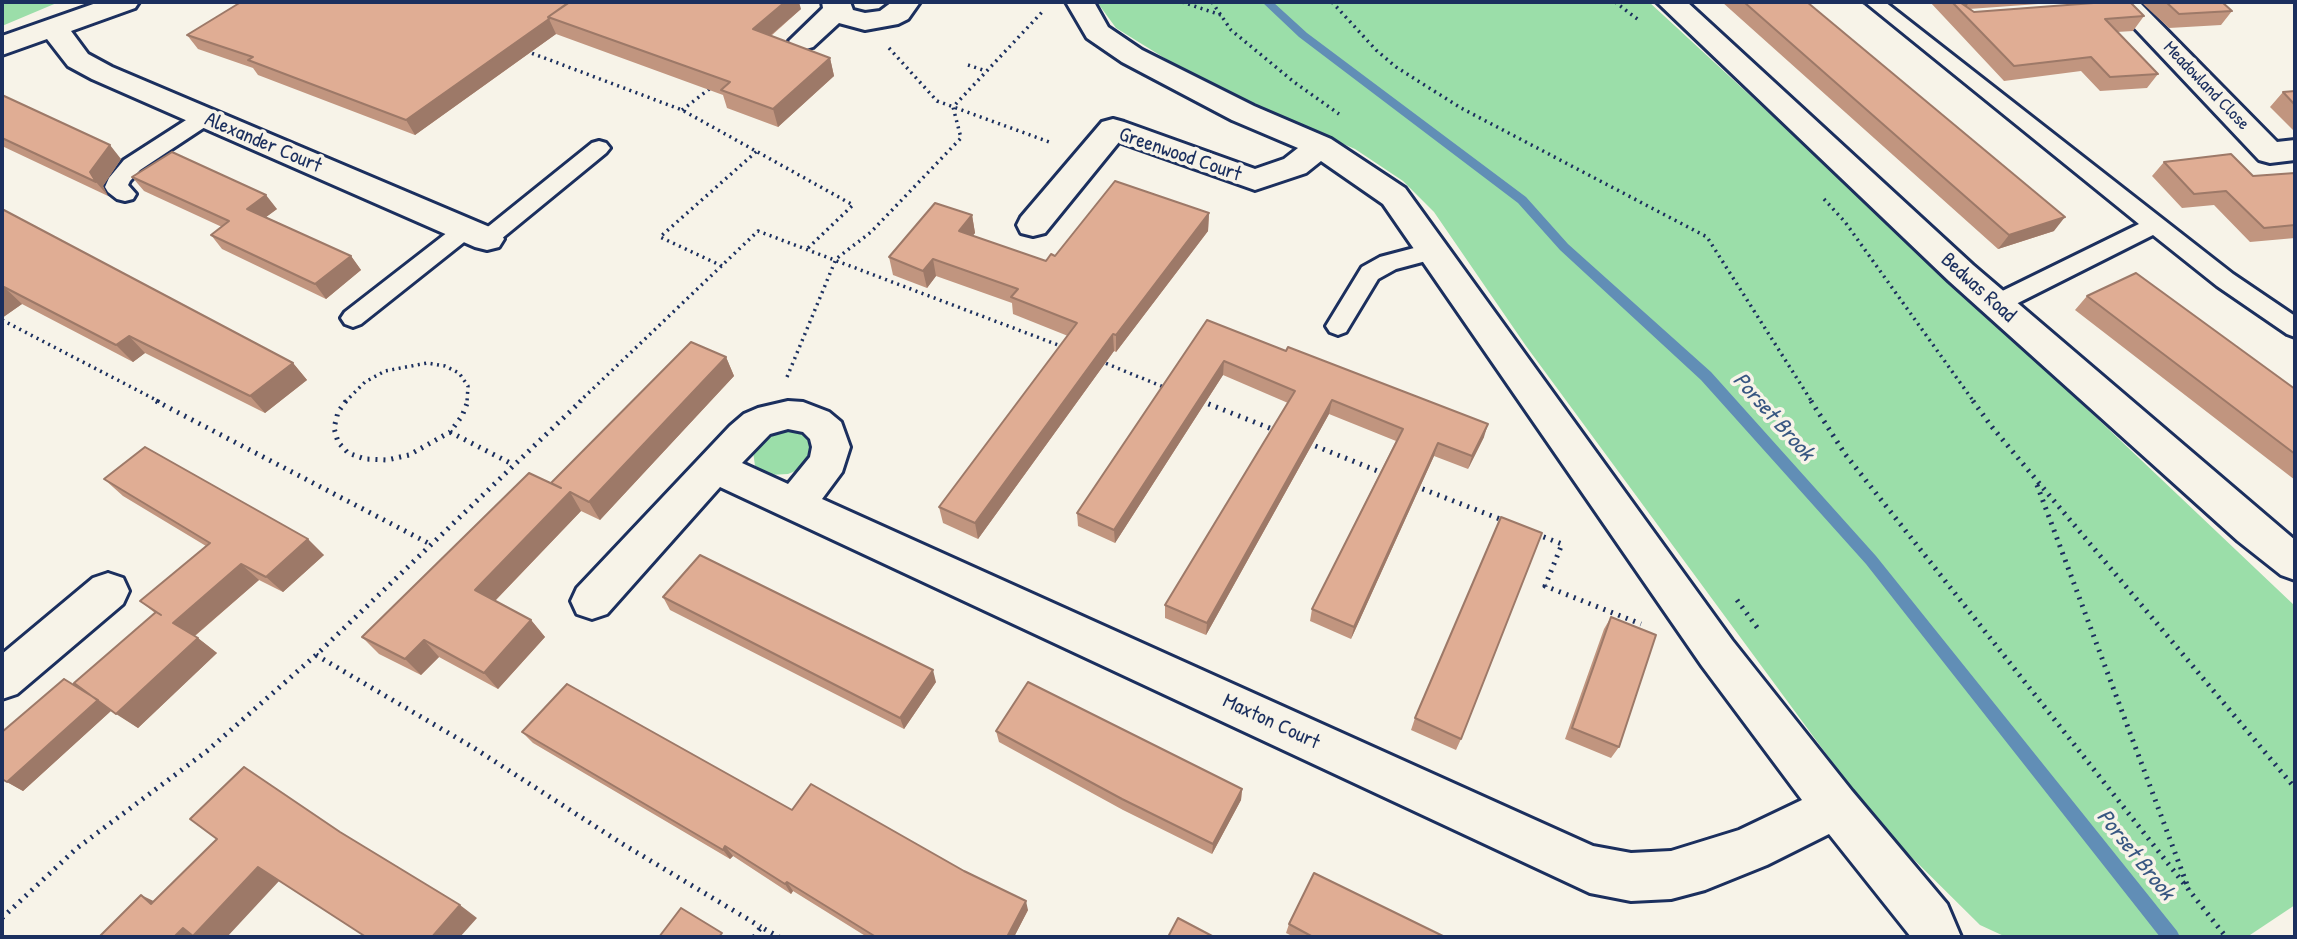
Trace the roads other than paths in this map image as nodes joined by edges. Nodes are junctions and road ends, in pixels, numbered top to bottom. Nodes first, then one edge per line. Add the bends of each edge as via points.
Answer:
1 (125, 2) edge
2 (906, 2) edge
3 (1080, 2) edge
4 (1671, 2) edge
5 (1874, 2) edge
6 (2117, 5) edge
7 (836, 6) edge
8 (54, 26) junction
9 (803, 41) dead end
10 (2, 46) edge
11 (204, 118) junction
12 (1320, 146) junction
13 (599, 148) dead end
14 (2295, 150) edge
15 (125, 194) dead end
16 (1033, 225) dead end
17 (2155, 225) junction
18 (476, 235) junction
19 (1433, 251) junction
20 (1996, 304) junction
21 (354, 318) dead end
22 (1338, 326) dead end
23 (2295, 328) edge
24 (715, 468) junction
25 (794, 505) junction
26 (2295, 564) edge
27 (108, 591) dead end
28 (592, 601) dead end
29 (2, 680) edge
30 (1836, 807) junction
31 (1939, 932) edge

1 - 8 street
2 - 7 street via 888,18 865,22 853,20
3 - 12 street via 1097,32 1132,56
4 - 20 street, Bedwas Road
5 - 17 lane
6 - 14 street, Meadowland Close via 2270,153
7 - 9 street
8 - 10 street
8 - 11 street, Alexander Court via 78,60
11 - 15 lane via 132,165 116,187
11 - 18 street, Alexander Court
12 - 16 street, Greenwood Court via 1295,166 1255,180 1113,129
12 - 19 street via 1394,196
13 - 18 lane
17 - 20 lane
17 - 23 lane
18 - 21 lane
19 - 22 lane via 1388,263 1370,273
19 - 30 street via 1717,653
20 - 26 street, Bedwas Road
24 - 25 street, Maxton Court
24 - 25 street via 750,430 771,418 803,416 816,422 828,432 828,461
24 - 28 street
25 - 30 street, Maxton Court via 1590,869 1632,877 1683,872 1750,849
27 - 29 street
30 - 31 street

